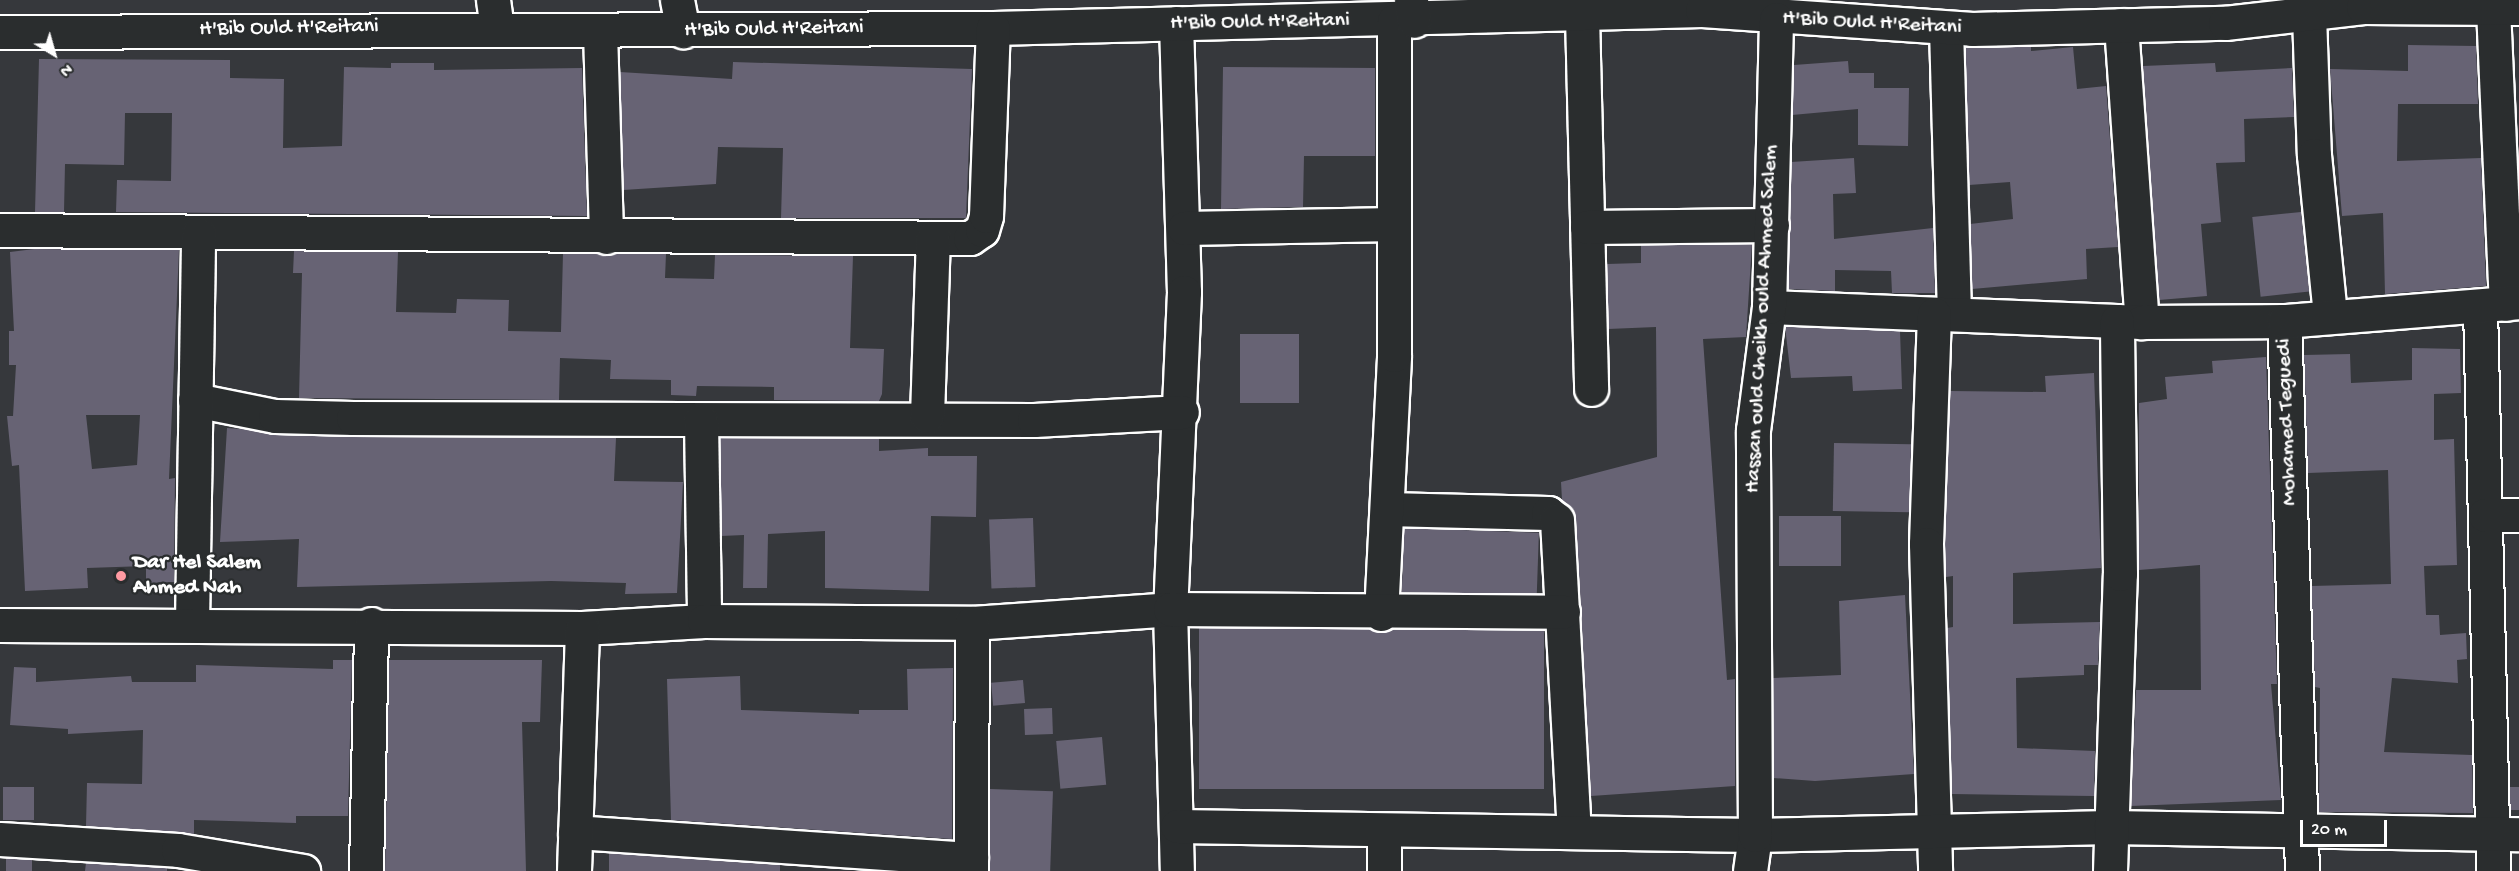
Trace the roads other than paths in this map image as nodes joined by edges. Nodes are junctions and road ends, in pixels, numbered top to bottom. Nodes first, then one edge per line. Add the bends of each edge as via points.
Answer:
1 (2362, 4) edge
2 (1701, 5) edge
3 (2506, 8) edge
4 (2223, 11) edge
5 (495, 13) edge
6 (927, 14) edge
7 (1406, 14) edge
8 (1582, 15) junction
9 (2309, 15) junction
10 (680, 16) edge
11 (1165, 16) edge
12 (1776, 19) junction
13 (1962, 19) edge
14 (2121, 25) junction
15 (993, 28) junction
16 (600, 31) junction
17 (0, 32) edge
18 (1394, 224) junction
19 (1772, 225) junction
20 (1587, 227) junction
21 (1184, 228) junction
22 (0, 230) edge
23 (198, 234) junction
24 (606, 237) junction
25 (933, 238) junction
26 (2502, 304) edge
27 (1769, 307) junction
28 (1944, 314) junction
29 (2330, 314) junction
30 (2284, 321) junction
31 (2130, 322) junction
32 (1591, 389) dead end
33 (195, 400) junction
34 (1182, 412) junction
35 (927, 416) junction
36 (701, 421) junction
37 (1387, 509) junction
38 (2485, 515) junction
39 (2519, 515) edge
40 (1170, 609) junction
41 (1563, 612) junction
42 (1381, 614) junction
43 (704, 621) junction
44 (972, 623) junction
45 (192, 624) junction
46 (371, 624) junction
47 (0, 625) edge
48 (582, 628) junction
49 (1177, 826) junction
50 (2110, 827) junction
51 (1384, 830) junction
52 (1574, 831) junction
53 (575, 832) junction
54 (1935, 832) junction
55 (2301, 833) junction
56 (2505, 834) edge
57 (1755, 835) junction
58 (0, 838) edge
59 (796, 859) edge
60 (179, 861) edge
61 (971, 865) edge
62 (303, 871) edge
63 (366, 871) edge
64 (574, 871) edge
65 (1177, 871) edge
66 (1383, 871) edge
67 (1750, 871) edge
68 (1935, 871) edge
69 (2110, 871) edge
70 (2302, 871) edge
71 (2493, 871) edge

1 - 3 street, H'Bib Ould H'Reitani
1 - 9 street, H'Bib Ould H'Reitani
2 - 8 street, H'Bib Ould H'Reitani
2 - 12 street, H'Bib Ould H'Reitani
3 - 26 street
4 - 9 street, H'Bib Ould H'Reitani
4 - 14 street, H'Bib Ould H'Reitani
5 - 16 street, H'Bib Ould H'Reitani
5 - 17 street, H'Bib Ould H'Reitani
6 - 10 street, H'Bib Ould H'Reitani
6 - 15 street, H'Bib Ould H'Reitani
7 - 8 street, H'Bib Ould H'Reitani
7 - 11 street, H'Bib Ould H'Reitani
7 - 18 street
8 - 20 street
9 - 29 street via 2314,155
10 - 16 street, H'Bib Ould H'Reitani
11 - 15 street, H'Bib Ould H'Reitani
11 - 21 street
12 - 13 street, H'Bib Ould H'Reitani
12 - 19 street, Hassan ould Cheikh ould Ahmed Salem
13 - 14 street, H'Bib Ould H'Reitani
13 - 28 street
14 - 31 street
15 - 25 street via 982,230 970,238
16 - 24 street
18 - 21 street
18 - 37 street
19 - 20 street
19 - 27 street, Hassan ould Cheikh ould Ahmed Salem
20 - 32 street
21 - 34 street
22 - 23 street
23 - 24 street
23 - 33 street
24 - 25 street
25 - 35 street
26 - 29 street, Mohamed Teguedi
26 - 38 street
27 - 28 street
27 - 57 street, Hassan ould Cheikh ould Ahmed Salem via 1753,430
28 - 31 street
28 - 54 street via 1926,544
29 - 30 street, Mohamed Teguedi
30 - 31 street
30 - 55 street, Mohamed Teguedi
31 - 50 street
33 - 36 street via 275,416
33 - 45 street
34 - 35 street via 1034,420
34 - 40 street
35 - 36 street
36 - 43 street
37 - 41 street via 1553,516 1559,525
37 - 42 street
38 - 39 street
38 - 56 street
40 - 42 street
40 - 44 street
40 - 49 street
41 - 42 street
41 - 52 street
43 - 44 street
43 - 48 street
44 - 61 street
45 - 46 street
45 - 47 street
46 - 48 street
46 - 63 street
48 - 53 street
49 - 51 street
49 - 65 street
50 - 54 street
50 - 55 street
50 - 69 street
51 - 52 street
51 - 66 street
52 - 57 street
53 - 59 street
53 - 64 street
54 - 57 street
54 - 68 street
55 - 56 street
55 - 70 street, Mohamed Teguedi
56 - 71 street
57 - 67 street, Hassan ould Cheikh ould Ahmed Salem
58 - 60 street
59 - 61 street
60 - 62 street

